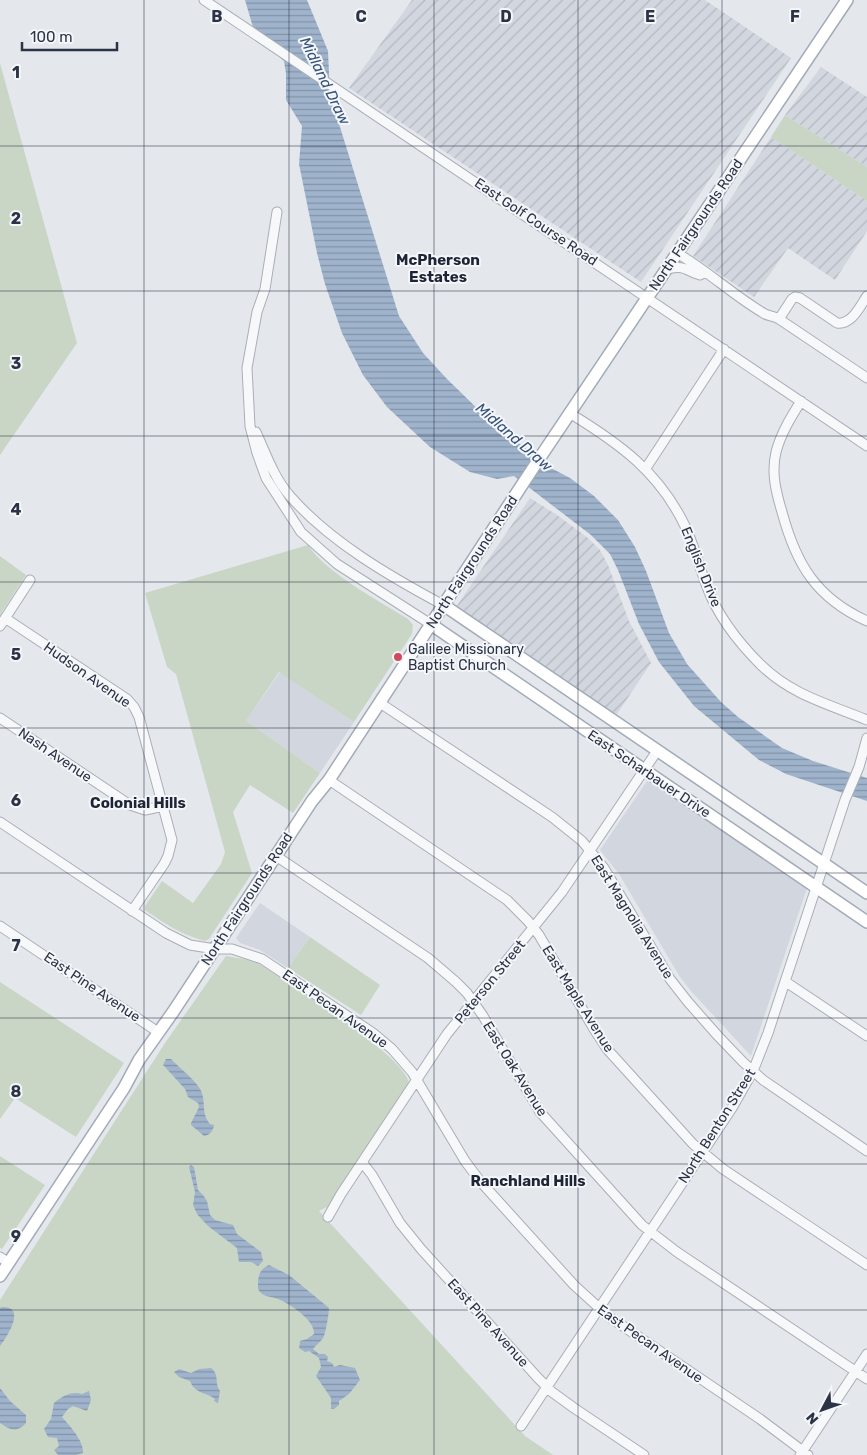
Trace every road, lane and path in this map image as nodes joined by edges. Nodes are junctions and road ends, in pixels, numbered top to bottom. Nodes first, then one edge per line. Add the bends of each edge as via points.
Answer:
1 (204, 0) edge
2 (847, 0) edge
3 (278, 212) dead end
4 (677, 253) junction
5 (667, 269) junction
6 (705, 272) junction
7 (867, 296) edge
8 (648, 297) junction
9 (779, 319) junction
10 (724, 349) junction
11 (867, 378) edge
12 (801, 401) junction
13 (570, 414) junction
14 (249, 416) junction
15 (867, 446) edge
16 (646, 468) junction
17 (30, 580) dead end
18 (444, 606) junction
19 (867, 621) edge
20 (2, 622) edge
21 (432, 625) junction
22 (380, 703) junction
23 (0, 718) edge
24 (867, 720) edge
25 (867, 738) edge
26 (656, 750) junction
27 (644, 770) junction
28 (329, 780) junction
29 (164, 806) junction
30 (0, 822) edge
31 (590, 850) junction
32 (276, 856) junction
33 (824, 864) junction
34 (817, 887) junction
35 (867, 893) edge
36 (132, 911) junction
37 (867, 922) edge
38 (0, 926) edge
39 (534, 928) junction
40 (215, 949) junction
41 (786, 982) junction
42 (473, 1002) junction
43 (158, 1032) junction
44 (867, 1036) edge
45 (753, 1071) junction
46 (416, 1080) junction
47 (867, 1151) edge
48 (702, 1152) junction
49 (362, 1162) junction
50 (328, 1218) dead end
51 (650, 1232) junction
52 (4, 1260) edge
53 (867, 1265) edge
54 (0, 1276) edge
55 (598, 1308) junction
56 (867, 1354) edge
57 (856, 1372) junction
58 (867, 1380) edge
59 (546, 1386) junction
60 (521, 1426) dead end
61 (804, 1454) edge
62 (644, 1455) edge

1 - 8 street, East Golf Course Road
2 - 4 main road, North Fairgrounds Road
3 - 14 street via 247,368
4 - 5 main road, North Fairgrounds Road
4 - 6 street
5 - 6 street via 686,268 700,275
5 - 8 main road, North Fairgrounds Road
6 - 9 street via 765,314
7 - 9 street via 852,318 842,323 796,297
8 - 10 street, East Golf Course Road
8 - 13 main road, North Fairgrounds Road
9 - 11 street
10 - 12 street, East Golf Course Road
10 - 16 street
12 - 15 street, East Golf Course Road
12 - 19 street via 783,430 776,451 774,475 778,502 790,541 806,572 838,606
13 - 16 street, English Drive via 623,448
13 - 18 main road, North Fairgrounds Road
14 - 18 street via 273,472 289,495 316,522 363,557
14 - 21 street via 256,453 266,478 301,532 338,564
16 - 24 street, English Drive via 679,515 715,604 747,651 773,675 796,690 819,703
17 - 20 street
18 - 21 main road, North Fairgrounds Road
18 - 26 main road, East Scharbauer Drive
20 - 29 street, Hudson Avenue via 127,699 140,719
21 - 22 main road, North Fairgrounds Road
21 - 27 main road, East Scharbauer Drive
22 - 28 main road, North Fairgrounds Road
22 - 31 street, East Magnolia Avenue via 558,821
23 - 29 street, Nash Avenue via 130,805 145,810
25 - 33 street, North Benton Street
26 - 27 street, Peterson Street
26 - 33 main road, East Scharbauer Drive
27 - 31 street, Peterson Street
27 - 34 main road, East Scharbauer Drive
28 - 32 main road, North Fairgrounds Road
28 - 39 street, East Maple Avenue via 494,890
29 - 36 street, Hudson Avenue via 172,835 171,847 164,864
30 - 36 street, East Pecan Avenue
31 - 39 street, Peterson Street
31 - 45 street, East Magnolia Avenue via 616,886 670,979 698,1014
32 - 40 main road, North Fairgrounds Road
32 - 42 street, East Oak Avenue via 434,962
33 - 34 street, North Benton Street
33 - 35 main road, East Scharbauer Drive
34 - 37 main road, East Scharbauer Drive
34 - 41 street, North Benton Street
36 - 40 street, East Pecan Avenue via 180,941
38 - 43 street, East Pine Avenue
39 - 42 street, Peterson Street
39 - 48 street, East Maple Avenue via 607,1049
40 - 43 main road, North Fairgrounds Road
40 - 46 street, East Pecan Avenue via 234,950 271,965 373,1033 392,1049
41 - 44 street
41 - 45 street, North Benton Street
42 - 46 street, Peterson Street
42 - 51 street, East Oak Avenue via 540,1112
43 - 52 main road, North Fairgrounds Road via 124,1088
45 - 47 street, East Magnolia Avenue
45 - 48 street, North Benton Street
46 - 49 street, Peterson Street
46 - 55 street, East Pecan Avenue via 474,1174
48 - 51 street, North Benton Street
48 - 53 street, East Maple Avenue
49 - 50 street, Peterson Street
49 - 59 street, East Pine Avenue via 421,1249
51 - 55 street, North Benton Street
51 - 57 street, East Oak Avenue
52 - 54 main road, North Fairgrounds Road
55 - 59 street, North Benton Street
55 - 61 street, East Pecan Avenue via 760,1419
56 - 57 street
57 - 58 street, East Oak Avenue
57 - 61 street
59 - 60 street, North Benton Street
59 - 62 street, East Pine Avenue

